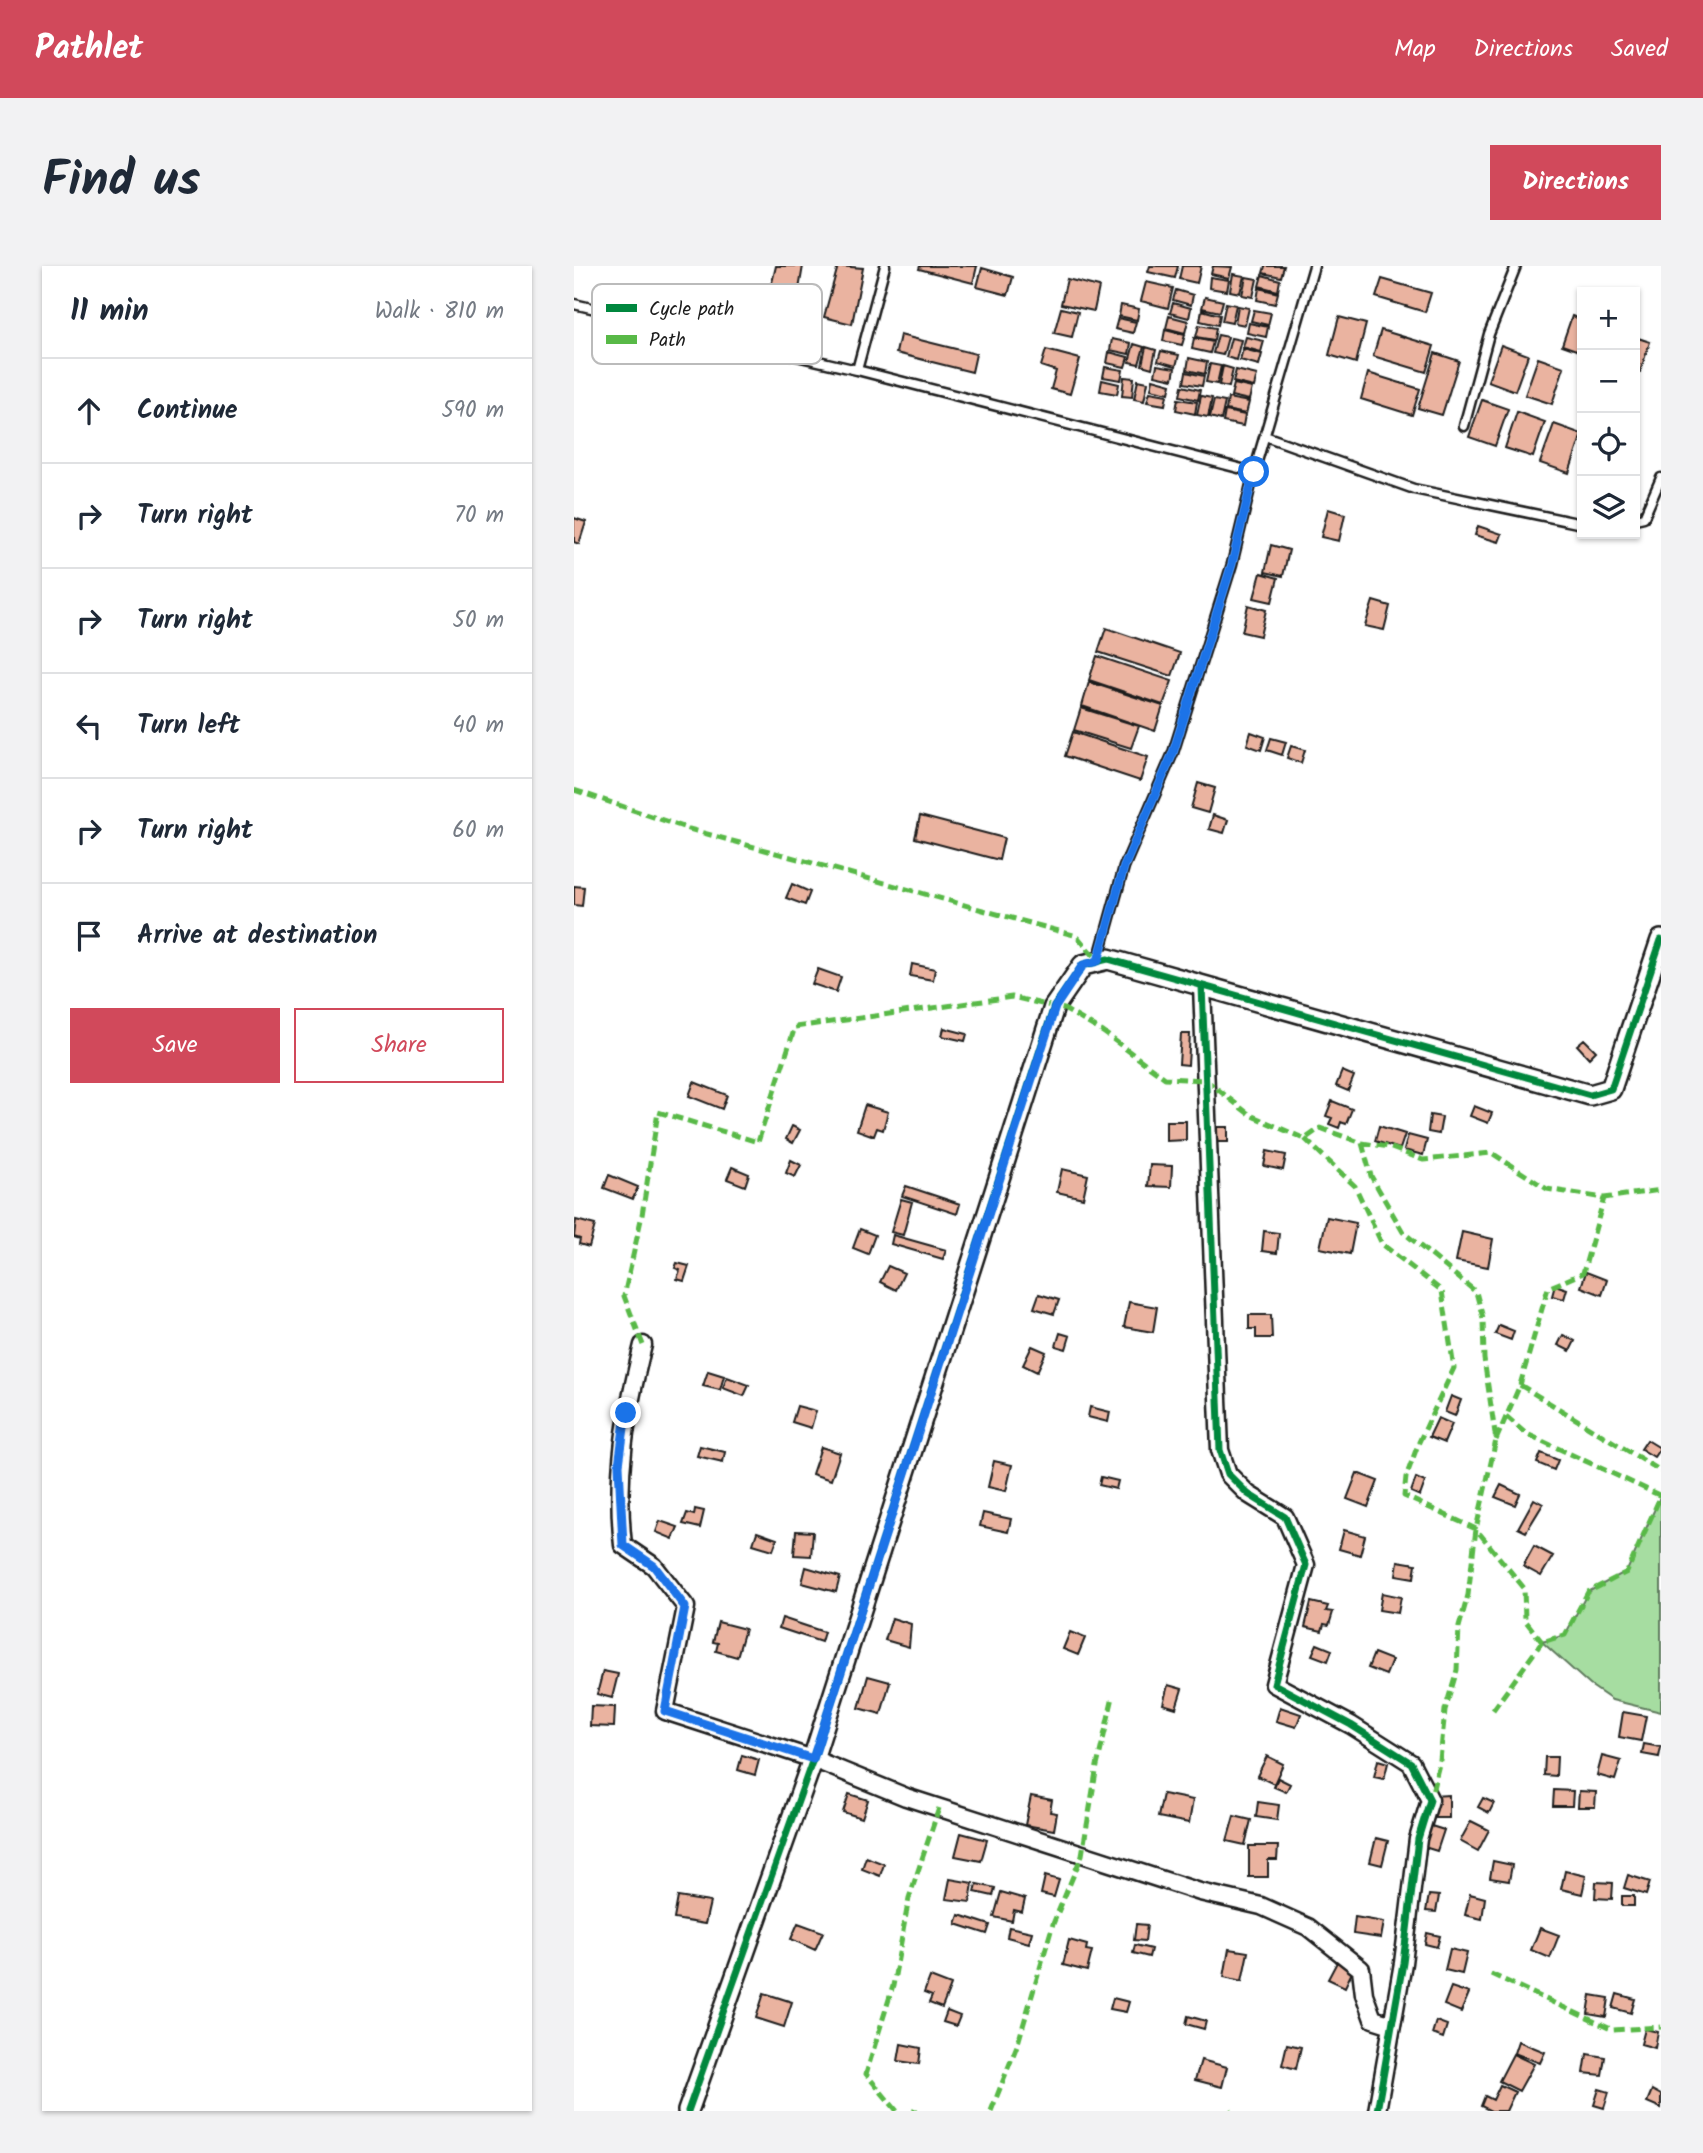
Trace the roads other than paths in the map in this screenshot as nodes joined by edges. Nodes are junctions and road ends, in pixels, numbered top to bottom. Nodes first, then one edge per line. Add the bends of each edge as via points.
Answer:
1 (885, 266) edge
2 (1314, 266) edge
3 (1516, 266) edge
4 (574, 304) edge
5 (592, 308) edge
6 (822, 362) edge
7 (857, 370) junction
8 (1464, 426) dead end
9 (1265, 436) junction
10 (1254, 472) junction
11 (1661, 478) edge
12 (1640, 518) edge
13 (1577, 523) edge
14 (1661, 940) edge
15 (1098, 961) junction
16 (1202, 986) junction
17 (643, 1345) dead end
18 (813, 1759) junction
19 (1392, 2025) junction
20 (688, 2111) edge
21 (1377, 2111) edge

1 - 7 lane
2 - 9 lane
3 - 8 lane via 1489,334
4 - 5 lane
6 - 7 lane
7 - 10 lane
9 - 10 lane
9 - 13 lane via 1415,489
10 - 15 lane via 1232,564 1173,753 1124,867
11 - 12 lane
14 - 16 street via 1611,1089 1590,1095
15 - 16 street via 1108,959
15 - 18 street via 1083,965 1055,1007
16 - 19 street via 1220,1450 1228,1474 1248,1494 1285,1517 1306,1565 1274,1684 1411,1763 1430,1800 1418,1839
17 - 18 street via 626,1413 619,1508 623,1545 654,1566 685,1607 665,1711
18 - 19 street via 906,1797 1187,1888 1261,1906 1308,1927 1361,1969 1373,2019
18 - 20 street
19 - 21 street

